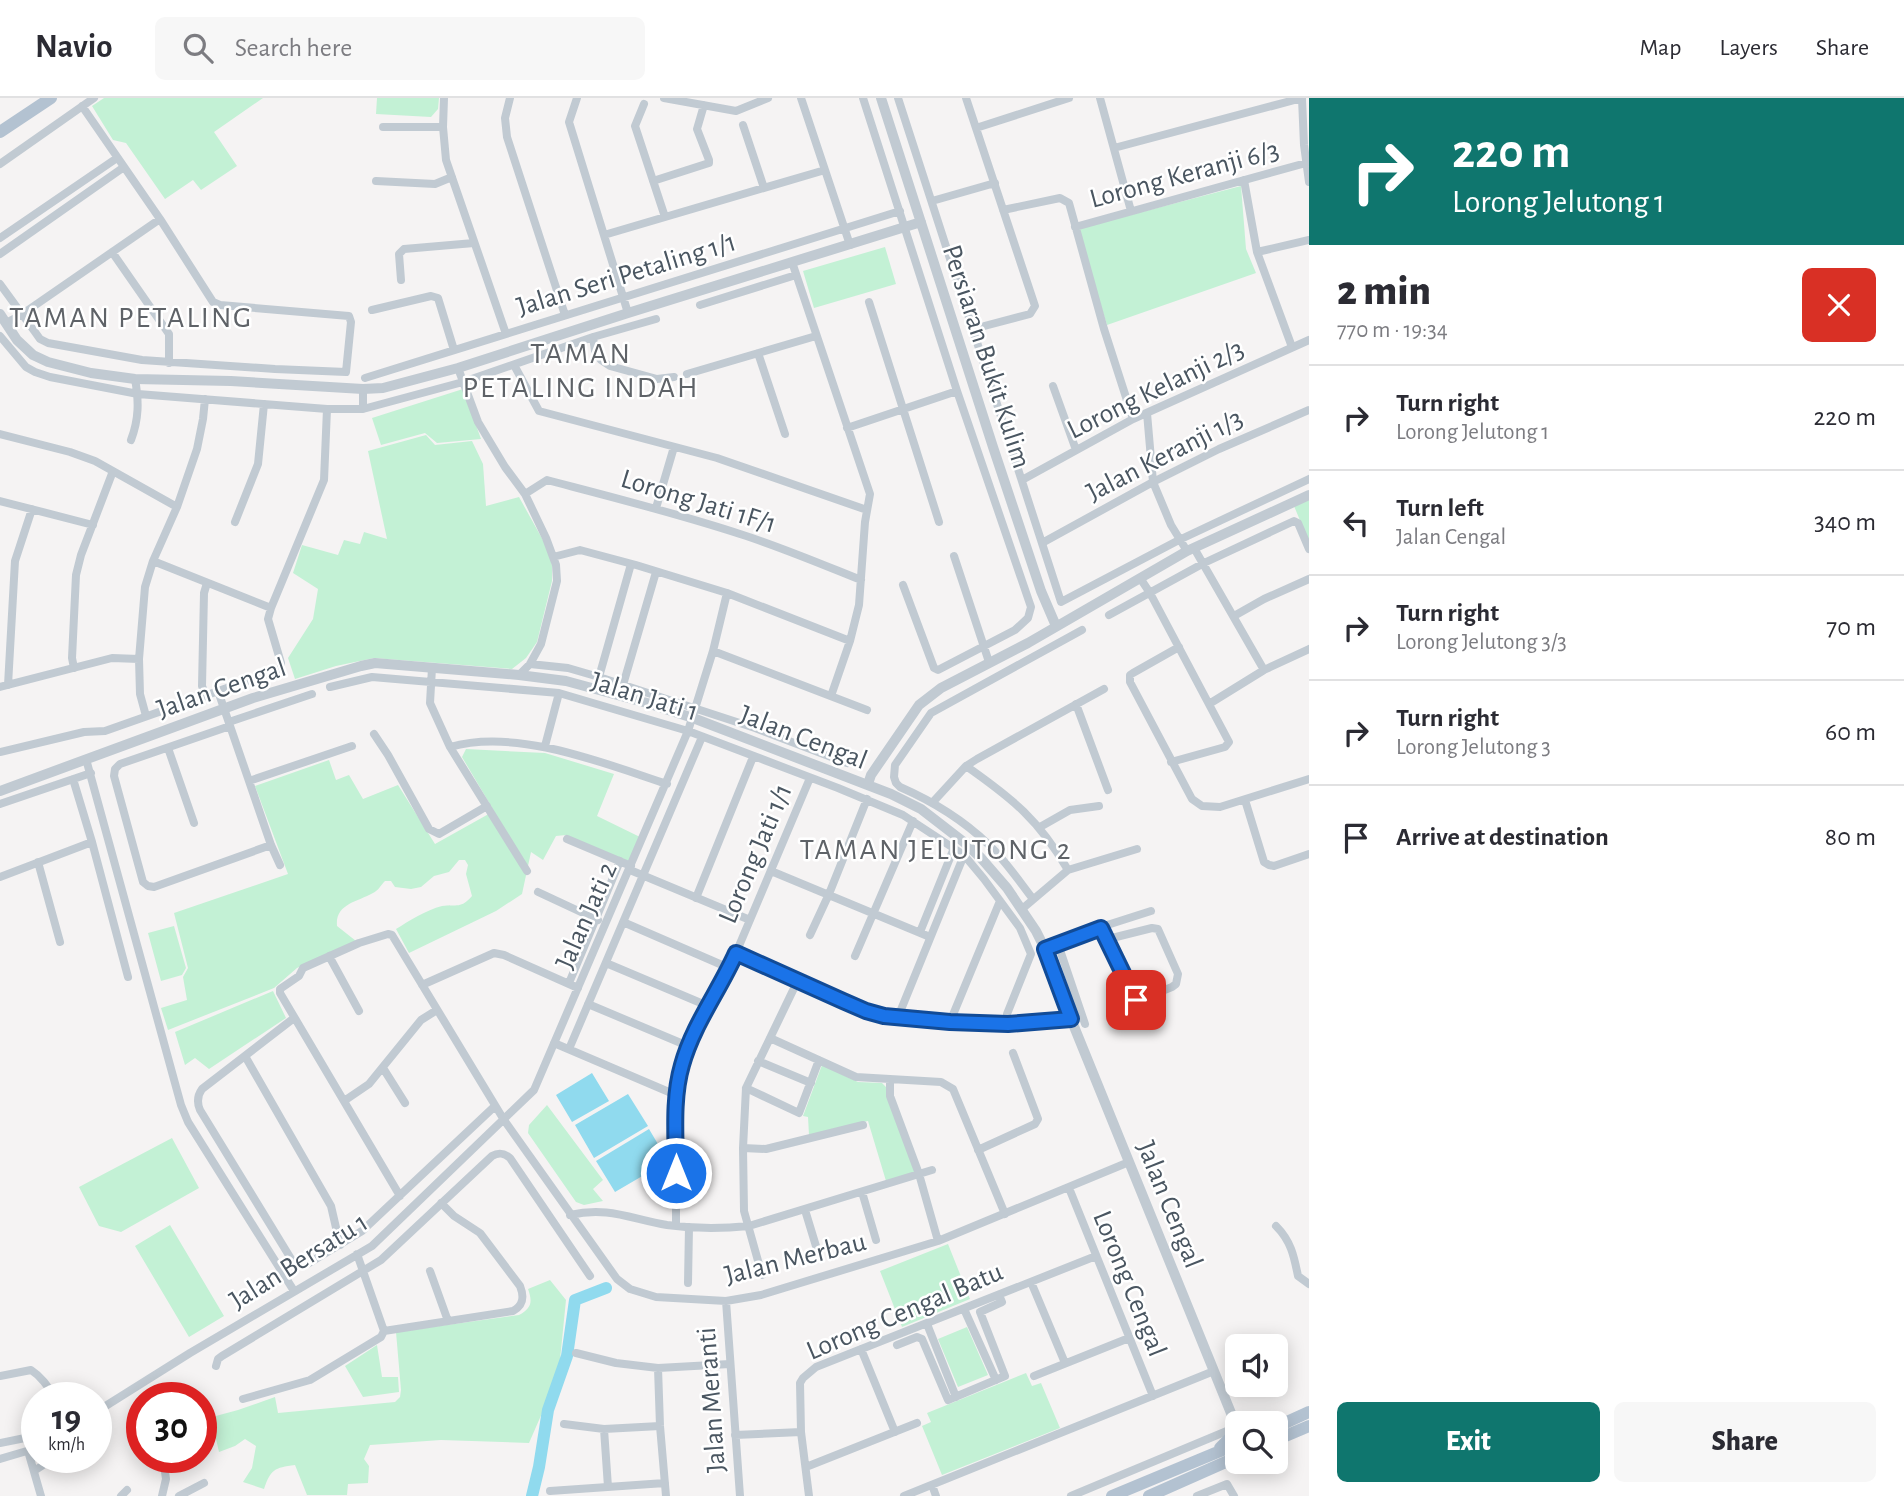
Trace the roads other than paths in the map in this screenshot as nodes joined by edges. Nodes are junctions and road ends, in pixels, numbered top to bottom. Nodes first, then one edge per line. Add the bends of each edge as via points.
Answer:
1 (36, 98) edge
2 (51, 98) edge
3 (94, 98) edge
4 (444, 98) edge
5 (510, 98) edge
6 (577, 98) edge
7 (664, 98) edge
8 (768, 98) edge
9 (801, 98) edge
10 (863, 98) edge
11 (881, 98) edge
12 (898, 98) edge
13 (966, 98) edge
14 (1069, 98) edge
15 (1100, 98) edge
16 (1302, 98) edge
17 (644, 104) dead end
18 (704, 105) junction
19 (82, 106) junction
20 (0, 121) edge
21 (743, 125) dead end
22 (383, 127) dead end
23 (443, 127) junction
24 (976, 128) junction
25 (0, 132) edge
26 (1114, 148) junction
27 (117, 158) junction
28 (1306, 163) junction
29 (0, 164) edge
30 (124, 167) junction
31 (825, 170) junction
32 (452, 177) junction
33 (1244, 180) junction
34 (376, 181) dead end
35 (653, 181) junction
36 (1309, 182) edge
37 (995, 183) junction
38 (764, 188) junction
39 (932, 201) junction
40 (1003, 210) junction
41 (900, 211) junction
42 (1131, 211) junction
43 (665, 217) junction
44 (160, 219) junction
45 (920, 222) junction
46 (906, 227) junction
47 (1075, 227) junction
48 (844, 228) junction
49 (604, 234) junction
50 (0, 238) edge
51 (1309, 240) edge
52 (474, 243) junction
53 (850, 245) junction
54 (113, 252) junction
55 (1257, 252) junction
56 (0, 254) edge
57 (792, 262) junction
58 (796, 275) junction
59 (401, 280) dead end
60 (0, 284) edge
61 (623, 297) junction
62 (869, 302) dead end
63 (700, 305) dead end
64 (372, 310) dead end
65 (628, 313) junction
66 (21, 315) junction
67 (565, 315) junction
68 (3, 318) edge
69 (656, 319) dead end
70 (506, 334) junction
71 (975, 334) junction
72 (0, 336) edge
73 (817, 336) junction
74 (593, 337) junction
75 (1309, 340) edge
76 (960, 342) junction
77 (1292, 347) junction
78 (454, 350) junction
79 (758, 353) junction
80 (169, 363) junction
81 (514, 365) junction
82 (458, 368) junction
83 (687, 374) dead end
84 (674, 377) dead end
85 (135, 380) junction
86 (463, 382) junction
87 (364, 383) junction
88 (1053, 386) dead end
89 (957, 391) junction
90 (138, 394) junction
91 (205, 399) junction
92 (264, 404) junction
93 (904, 408) junction
94 (327, 409) junction
95 (363, 410) junction
96 (1309, 410) edge
97 (1147, 413) junction
98 (1133, 419) junction
99 (847, 428) junction
100 (0, 434) edge
101 (785, 434) dead end
102 (131, 440) dead end
103 (674, 447) junction
104 (1076, 450) junction
105 (113, 471) junction
106 (1309, 479) edge
107 (1022, 480) junction
108 (1153, 482) junction
109 (525, 494) junction
110 (1309, 495) edge
111 (0, 501) edge
112 (177, 507) junction
113 (656, 508) junction
114 (32, 509) junction
115 (867, 510) junction
116 (235, 522) dead end
117 (939, 522) dead end
118 (93, 524) junction
119 (1179, 540) junction
120 (1042, 543) junction
121 (1191, 549) junction
122 (1309, 549) edge
123 (954, 556) dead end
124 (553, 557) junction
125 (153, 561) junction
126 (1203, 563) junction
127 (631, 564) junction
128 (656, 572) junction
129 (1140, 579) junction
130 (1309, 579) edge
131 (861, 580) junction
132 (207, 583) junction
133 (903, 585) dead end
134 (727, 593) junction
135 (1150, 593) junction
136 (271, 608) junction
137 (1109, 615) dead end
138 (1234, 616) junction
139 (1056, 626) junction
140 (1082, 630) dead end
141 (850, 641) junction
142 (1028, 643) junction
143 (984, 646) junction
144 (1179, 647) junction
145 (1309, 649) edge
146 (713, 651) junction
147 (1035, 656) junction
148 (139, 659) junction
149 (989, 662) junction
150 (530, 664) junction
151 (74, 668) junction
152 (432, 668) junction
153 (1264, 670) junction
154 (519, 675) junction
155 (598, 677) junction
156 (432, 683) junction
157 (623, 685) junction
158 (4, 686) edge
159 (330, 687) dead end
160 (1104, 689) dead end
161 (218, 691) junction
162 (559, 693) junction
163 (312, 694) dead end
164 (206, 696) junction
165 (831, 696) junction
166 (1076, 704) junction
167 (1209, 704) junction
168 (225, 709) junction
169 (867, 710) dead end
170 (694, 713) junction
171 (146, 716) junction
172 (229, 724) junction
173 (688, 732) junction
174 (374, 734) dead end
175 (702, 737) junction
176 (352, 746) dead end
177 (450, 747) junction
178 (545, 747) junction
179 (168, 748) junction
180 (0, 752) edge
181 (753, 757) junction
182 (86, 759) junction
183 (846, 762) dead end
184 (1171, 762) junction
185 (966, 766) junction
186 (92, 773) junction
187 (810, 778) junction
188 (73, 779) junction
189 (1309, 779) edge
190 (248, 781) junction
191 (667, 784) junction
192 (868, 784) junction
193 (1108, 790) dead end
194 (0, 791) edge
195 (867, 799) junction
196 (1245, 800) junction
197 (933, 802) junction
198 (0, 804) edge
199 (487, 806) junction
200 (1099, 806) dead end
201 (913, 821) junction
202 (194, 823) dead end
203 (1040, 827) junction
204 (567, 839) dead end
205 (92, 842) junction
206 (271, 845) junction
207 (1138, 849) dead end
208 (961, 850) junction
209 (1309, 854) edge
210 (620, 861) junction
211 (38, 862) junction
212 (280, 865) dead end
213 (631, 868) junction
214 (1068, 870) junction
215 (527, 871) dead end
216 (771, 871) junction
217 (643, 876) junction
218 (0, 877) edge
219 (538, 892) dead end
220 (829, 894) junction
221 (696, 898) junction
222 (1033, 899) junction
223 (1000, 901) junction
224 (1022, 909) junction
225 (1151, 911) dead end
226 (874, 913) junction
227 (596, 919) junction
228 (750, 920) junction
229 (623, 922) junction
230 (607, 924) junction
231 (1101, 928) junction
232 (920, 932) junction
233 (810, 935) dead end
234 (930, 937) junction
235 (1108, 939) junction
236 (60, 942) dead end
237 (1058, 944) junction
238 (1045, 949) junction
239 (736, 953) junction
240 (329, 956) junction
241 (855, 956) dead end
242 (606, 963) junction
243 (729, 968) junction
244 (128, 977) dead end
245 (797, 982) junction
246 (569, 984) junction
247 (422, 985) junction
248 (578, 988) junction
249 (588, 1004) junction
250 (708, 1006) junction
251 (437, 1010) junction
252 (359, 1011) dead end
253 (898, 1017) junction
254 (294, 1018) junction
255 (1071, 1019) junction
256 (950, 1022) junction
257 (1008, 1024) junction
258 (1085, 1024) dead end
259 (770, 1038) junction
260 (554, 1043) junction
261 (688, 1045) junction
262 (569, 1049) junction
263 (1013, 1054) dead end
264 (245, 1056) junction
265 (758, 1060) junction
266 (820, 1060) junction
267 (383, 1068) junction
268 (890, 1080) junction
269 (811, 1083) junction
270 (746, 1088) junction
271 (677, 1095) junction
272 (344, 1101) junction
273 (405, 1103) dead end
274 (495, 1107) junction
275 (504, 1120) junction
276 (863, 1125) dead end
277 (743, 1147) junction
278 (978, 1150) junction
279 (1129, 1162) junction
280 (933, 1170) dead end
281 (919, 1174) junction
282 (1069, 1188) junction
283 (862, 1192) junction
284 (252, 1196) junction
285 (400, 1196) junction
286 (441, 1203) junction
287 (240, 1205) junction
288 (562, 1205) junction
289 (805, 1210) junction
290 (548, 1214) junction
291 (1005, 1214) junction
292 (570, 1215) junction
293 (677, 1226) junction
294 (749, 1226) junction
295 (1276, 1226) dead end
296 (689, 1227) junction
297 (876, 1240) dead end
298 (939, 1241) junction
299 (340, 1245) junction
300 (357, 1254) junction
301 (820, 1256) dead end
302 (1096, 1256) junction
303 (363, 1270) junction
304 (430, 1271) dead end
305 (762, 1275) dead end
306 (590, 1276) dead end
307 (1031, 1282) junction
308 (688, 1283) dead end
309 (1309, 1284) edge
310 (294, 1292) junction
311 (999, 1295) junction
312 (726, 1301) junction
313 (964, 1309) junction
314 (448, 1321) junction
315 (927, 1324) junction
316 (384, 1331) junction
317 (1129, 1338) junction
318 (897, 1345) dead end
319 (861, 1349) junction
320 (576, 1353) dead end
321 (1065, 1363) junction
322 (730, 1364) junction
323 (216, 1366) dead end
324 (657, 1368) junction
325 (1214, 1371) junction
326 (0, 1376) edge
327 (1034, 1376) dead end
328 (996, 1380) junction
329 (45, 1382) edge
330 (1153, 1396) junction
331 (956, 1397) junction
332 (243, 1399) dead end
333 (112, 1402) edge
334 (1229, 1411) edge
335 (1309, 1412) edge
336 (1288, 1422) edge
337 (917, 1423) dead end
338 (564, 1424) dead end
339 (660, 1426) junction
340 (1309, 1426) edge
341 (604, 1429) junction
342 (1225, 1430) edge
343 (801, 1432) junction
344 (895, 1432) junction
345 (735, 1435) junction
346 (1288, 1435) edge
347 (21, 1439) edge
348 (0, 1443) edge
349 (1225, 1443) edge
350 (1225, 1449) edge
351 (21, 1452) edge
352 (1215, 1453) junction
353 (0, 1459) edge
354 (1225, 1462) edge
355 (806, 1467) junction
356 (35, 1473) edge
357 (165, 1473) edge
358 (204, 1483) dead end
359 (665, 1483) junction
360 (932, 1485) junction
361 (608, 1487) junction
362 (550, 1491) dead end
363 (41, 1496) edge
364 (162, 1496) edge
365 (180, 1496) edge
366 (666, 1496) edge
367 (740, 1496) edge
368 (808, 1496) edge
369 (904, 1496) edge
370 (936, 1496) edge
371 (1071, 1496) edge
372 (1112, 1496) edge
373 (1149, 1496) edge
374 (1196, 1496) edge
375 (1234, 1496) edge

1 - 20 main road
2 - 25 main road
3 - 19 street
4 - 23 street
5 - 67 street via 507,137
6 - 49 street via 569,122
7 - 18 street
8 - 18 street via 736,111
9 - 31 street
10 - 41 street
11 - 45 street, Persiaran Bukit Kulim
12 - 39 street
13 - 24 street
14 - 24 street
15 - 26 street
16 - 26 street
16 - 28 street
17 - 35 street via 635,126
18 - 35 street via 697,129 709,163
19 - 27 street
19 - 29 street
21 - 38 street
22 - 23 street
23 - 32 street
24 - 37 street
26 - 42 street
27 - 30 street
27 - 50 street
28 - 33 street, Lorong Keranji 6/3
28 - 36 street
30 - 44 street
30 - 56 street
31 - 38 street
31 - 48 street
32 - 34 street via 435,184
32 - 52 street
33 - 42 street, Lorong Keranji 6/3
33 - 55 street
35 - 43 street
37 - 39 street
37 - 40 street
38 - 43 street
39 - 71 street
40 - 47 street via 1060,198 1069,203
40 - 71 street via 1035,306 1032,313
41 - 46 street
41 - 48 street, Jalan Seri Petaling 1/1
42 - 47 street, Lorong Keranji 6/3
43 - 49 street
44 - 54 street
44 - 80 street via 216,304 342,314 351,322 344,373
45 - 46 street
45 - 76 street, Persiaran Bukit Kulim
46 - 53 street
46 - 89 street
47 - 98 street
48 - 53 street
48 - 61 street, Jalan Seri Petaling 1/1
49 - 61 street
51 - 55 street
52 - 59 street via 404,249 399,254
52 - 70 street
53 - 57 street
54 - 66 street
54 - 80 street via 169,334
55 - 77 street
57 - 58 street
57 - 65 street
58 - 63 street
58 - 73 street
60 - 66 street
61 - 65 street
61 - 67 street, Jalan Seri Petaling 1/1
62 - 93 street
64 - 78 street via 438,298
65 - 82 street
66 - 68 street
66 - 80 street via 48,344
67 - 70 street, Jalan Seri Petaling 1/1
68 - 85 street via 23,347 40,358
69 - 74 street
70 - 78 street, Jalan Seri Petaling 1/1
71 - 76 street
71 - 107 street
72 - 90 street via 35,372
73 - 79 street
73 - 99 street
74 - 81 street
74 - 84 street via 594,351 610,366 657,379
75 - 77 street, Lorong Kelanji 2/3
76 - 139 street, Persiaran Bukit Kulim
77 - 97 street, Lorong Kelanji 2/3
78 - 87 street, Jalan Seri Petaling 1/1
79 - 83 street
79 - 101 street
81 - 86 street
81 - 103 street via 539,411
82 - 86 street
82 - 87 street via 383,388
85 - 87 street
85 - 90 street
86 - 95 street
86 - 109 street via 478,422
87 - 95 street
88 - 104 street
89 - 93 street
89 - 143 street via 1031,607 1028,618 1015,630
90 - 91 street
90 - 102 street
91 - 92 street
91 - 112 street via 197,449
92 - 94 street
92 - 116 street via 258,464
93 - 99 street
93 - 117 street
94 - 95 street
94 - 136 street via 324,480
96 - 108 street, Jalan Keranji 1/3
97 - 98 street, Lorong Kelanji 2/3
97 - 108 street
98 - 104 street, Lorong Kelanji 2/3
99 - 115 street via 870,494
100 - 105 street via 70,452
103 - 113 street
103 - 115 street
104 - 107 street, Lorong Kelanji 2/3
105 - 112 street
105 - 118 street
106 - 119 street
107 - 120 street
108 - 119 street
108 - 120 street, Jalan Keranji 1/3
109 - 113 street, Lorong Jati 1F/1 via 547,481
109 - 124 street
110 - 121 street
111 - 114 street
112 - 125 street
113 - 131 street, Lorong Jati 1F/1
114 - 118 street
114 - 158 street via 15,561
115 - 131 street
118 - 151 street via 76,575
119 - 120 street via 1061,602
119 - 121 street
121 - 126 street
121 - 129 street
122 - 126 street via 1294,521
123 - 143 street
124 - 127 street via 580,550
124 - 150 street via 557,581 541,643
125 - 132 street
125 - 148 street via 145,587
126 - 135 street
126 - 138 street
127 - 128 street
127 - 155 street
128 - 134 street
128 - 157 street
129 - 135 street
129 - 139 street
130 - 138 street
131 - 141 street
132 - 136 street
132 - 164 street via 202,686
133 - 143 street via 934,668
134 - 141 street
134 - 146 street
135 - 137 street
135 - 144 street
136 - 161 street via 268,619 281,667
138 - 153 street
139 - 142 street
140 - 147 street
141 - 165 street
142 - 147 street
142 - 149 street
143 - 149 street
144 - 167 street
144 - 184 street via 1129,678
145 - 153 street
146 - 165 street
146 - 170 street
147 - 197 street via 931,713 895,765 894,777 900,787
148 - 151 street via 123,657
148 - 171 street
149 - 192 street via 919,705
150 - 154 street
150 - 155 street
151 - 158 street
152 - 154 street, Jalan Cengal
152 - 156 street
152 - 168 street, Jalan Cengal via 375,663
153 - 167 street
154 - 170 street, Jalan Cengal via 566,681
155 - 157 street
156 - 159 street, Jalan Jati 1 via 372,677
156 - 162 street, Jalan Jati 1
156 - 177 street via 430,703
157 - 170 street
160 - 166 street
161 - 164 street
161 - 168 street
162 - 173 street, Jalan Jati 1
162 - 178 street
163 - 172 street
164 - 171 street
165 - 169 street
166 - 185 street
166 - 193 street
167 - 184 street via 1229,742
168 - 172 street
168 - 182 street, Jalan Cengal
170 - 173 street, Jalan Jati 2
170 - 183 street
170 - 192 street, Jalan Cengal
171 - 180 street via 105,731
172 - 179 street
172 - 190 street
173 - 175 street, Jalan Jati 1
173 - 191 street, Jalan Jati 2
174 - 199 street via 435,833
175 - 181 street, Jalan Jati 1
175 - 217 street
176 - 190 street
177 - 178 street via 479,741
177 - 199 street
178 - 191 street
179 - 202 street
179 - 206 street via 115,769 148,887
181 - 187 street, Jalan Jati 1
181 - 221 street
182 - 186 street
182 - 194 street, Jalan Cengal
184 - 196 street via 1189,796 1202,806
185 - 197 street
185 - 203 street via 1002,791
186 - 188 street
186 - 287 street via 181,1105
187 - 195 street, Jalan Jati 1
187 - 216 street, Lorong Jati 1/1
188 - 198 street
188 - 205 street
189 - 196 street
190 - 206 street
191 - 213 street, Jalan Jati 2
192 - 208 street, Jalan Cengal via 921,809
195 - 201 street, Jalan Jati 1
195 - 220 street
196 - 209 street via 1264,862 1274,866
197 - 222 street via 989,845
199 - 215 street
200 - 203 street via 1070,810
201 - 208 street, Jalan Jati 1
201 - 226 street
203 - 214 street
204 - 210 street
205 - 211 street
205 - 244 street
206 - 212 street
207 - 214 street
208 - 223 street, Jalan Jati 1
208 - 224 street, Jalan Cengal via 995,874
208 - 232 street
208 - 234 street
210 - 213 street
210 - 227 street
211 - 218 street
211 - 236 street
213 - 217 street
213 - 230 street, Jalan Jati 2
214 - 222 street
216 - 220 street
216 - 228 street, Lorong Jati 1/1
217 - 221 street
217 - 229 street
219 - 227 street
220 - 226 street
220 - 233 street
221 - 228 street
222 - 224 street
223 - 256 street
223 - 257 street, Jalan Jati 1 via 1020,928 1031,954 1006,1014
224 - 238 street, Jalan Cengal
225 - 231 street
226 - 232 street
226 - 241 street
227 - 230 street
227 - 246 street
228 - 239 street, Lorong Jati 1/1
229 - 242 street
229 - 243 street
230 - 248 street, Jalan Jati 2
231 - 235 street
231 - 237 street
232 - 234 street
234 - 253 street
235 - 235 street via 1136,1000 1176,984 1178,974 1158,929
237 - 238 street
237 - 258 street
238 - 255 street, Jalan Cengal
239 - 243 street, Lorong Jati 1/1
239 - 245 street
240 - 247 street, Jalan Merbau via 393,935
240 - 252 street
240 - 254 street via 303,968 280,989
242 - 249 street
242 - 250 street
243 - 250 street, Lorong Jati 1/1
245 - 253 street via 866,1011
245 - 259 street
246 - 247 street via 494,953
246 - 248 street
247 - 251 street, Jalan Merbau
248 - 260 street, Jalan Jati 2
249 - 261 street
249 - 262 street
250 - 261 street, Lorong Jati 1/1
251 - 267 street via 421,1020
251 - 274 street, Jalan Merbau
253 - 256 street
254 - 264 street
254 - 272 street
255 - 257 street
255 - 279 street, Jalan Cengal
256 - 257 street
259 - 265 street
259 - 266 street
260 - 262 street
260 - 275 street, Jalan Jati 2 via 534,1090
261 - 271 street, Lorong Jati 1/1
262 - 271 street
263 - 278 street via 1038,1119 1035,1125
264 - 284 street via 202,1089 198,1098 200,1111
264 - 299 street via 331,1206
265 - 269 street
265 - 270 street
266 - 268 street via 856,1077
266 - 269 street
267 - 272 street
267 - 273 street
268 - 278 street via 947,1084
268 - 281 street via 890,1096
269 - 270 street via 799,1113
270 - 277 street
271 - 293 street, Lorong Jati 1/1
272 - 285 street
274 - 275 street, Jalan Merbau
274 - 285 street
275 - 288 street, Jalan Merbau
275 - 300 street, Jalan Bersatu 1 via 372,1246
276 - 277 street via 784,1146
277 - 294 street via 744,1211
278 - 291 street
279 - 282 street, Jalan Merbau
279 - 325 street, Jalan Cengal
280 - 281 street
281 - 283 street
281 - 298 street
282 - 291 street, Jalan Merbau
282 - 302 street, Lorong Cengal
283 - 289 street
283 - 297 street
284 - 287 street
284 - 299 street via 293,1262 304,1266
285 - 299 street
286 - 290 street via 501,1153 510,1158
286 - 303 street via 381,1260
286 - 314 street via 480,1233 523,1294 519,1308 513,1311
287 - 310 street
288 - 290 street
288 - 292 street, Jalan Merbau
289 - 294 street
289 - 301 street
290 - 306 street
291 - 298 street, Jalan Merbau
292 - 293 street via 606,1211
292 - 312 street, Jalan Merbau via 617,1279 630,1289 656,1297
293 - 296 street
294 - 296 street
294 - 305 street
295 - 309 street via 1292,1247 1298,1276
296 - 308 street
298 - 312 street, Jalan Merbau via 761,1295
300 - 303 street
300 - 310 street, Jalan Bersatu 1
302 - 307 street, Lorong Cengal Batu
302 - 317 street, Lorong Cengal
303 - 316 street
303 - 323 street via 222,1356
304 - 314 street
307 - 311 street, Lorong Cengal Batu
307 - 321 street
310 - 333 street, Jalan Bersatu 1
311 - 313 street, Lorong Cengal Batu
311 - 328 street via 1002,1302 980,1312 1005,1376
312 - 322 street, Jalan Meranti
313 - 315 street, Lorong Cengal Batu
313 - 328 street
314 - 316 street
315 - 319 street, Lorong Cengal Batu
315 - 331 street
316 - 332 street via 310,1380
317 - 321 street
317 - 330 street, Lorong Cengal
318 - 331 street via 922,1339 948,1400
319 - 343 street, Lorong Cengal Batu via 817,1367 803,1378
319 - 344 street
320 - 324 street
321 - 327 street
322 - 324 street
322 - 345 street, Jalan Meranti
324 - 339 street
325 - 330 street
325 - 334 street, Jalan Cengal
326 - 329 street via 31,1370
328 - 331 street
330 - 360 street
335 - 336 main road
337 - 344 street
338 - 341 street
339 - 341 street
339 - 359 street
340 - 346 main road
341 - 361 street
342 - 371 street
343 - 345 street
343 - 355 street, Lorong Cengal Batu
344 - 355 street
345 - 367 street, Jalan Meranti
347 - 348 street
349 - 352 main road
350 - 352 main road
351 - 353 street
352 - 372 main road
354 - 373 main road
355 - 368 street, Lorong Cengal Batu
356 - 363 street
357 - 364 street
358 - 365 street
359 - 361 street
359 - 366 street
360 - 369 street
360 - 370 street
361 - 362 street
374 - 375 street via 1225,1484

